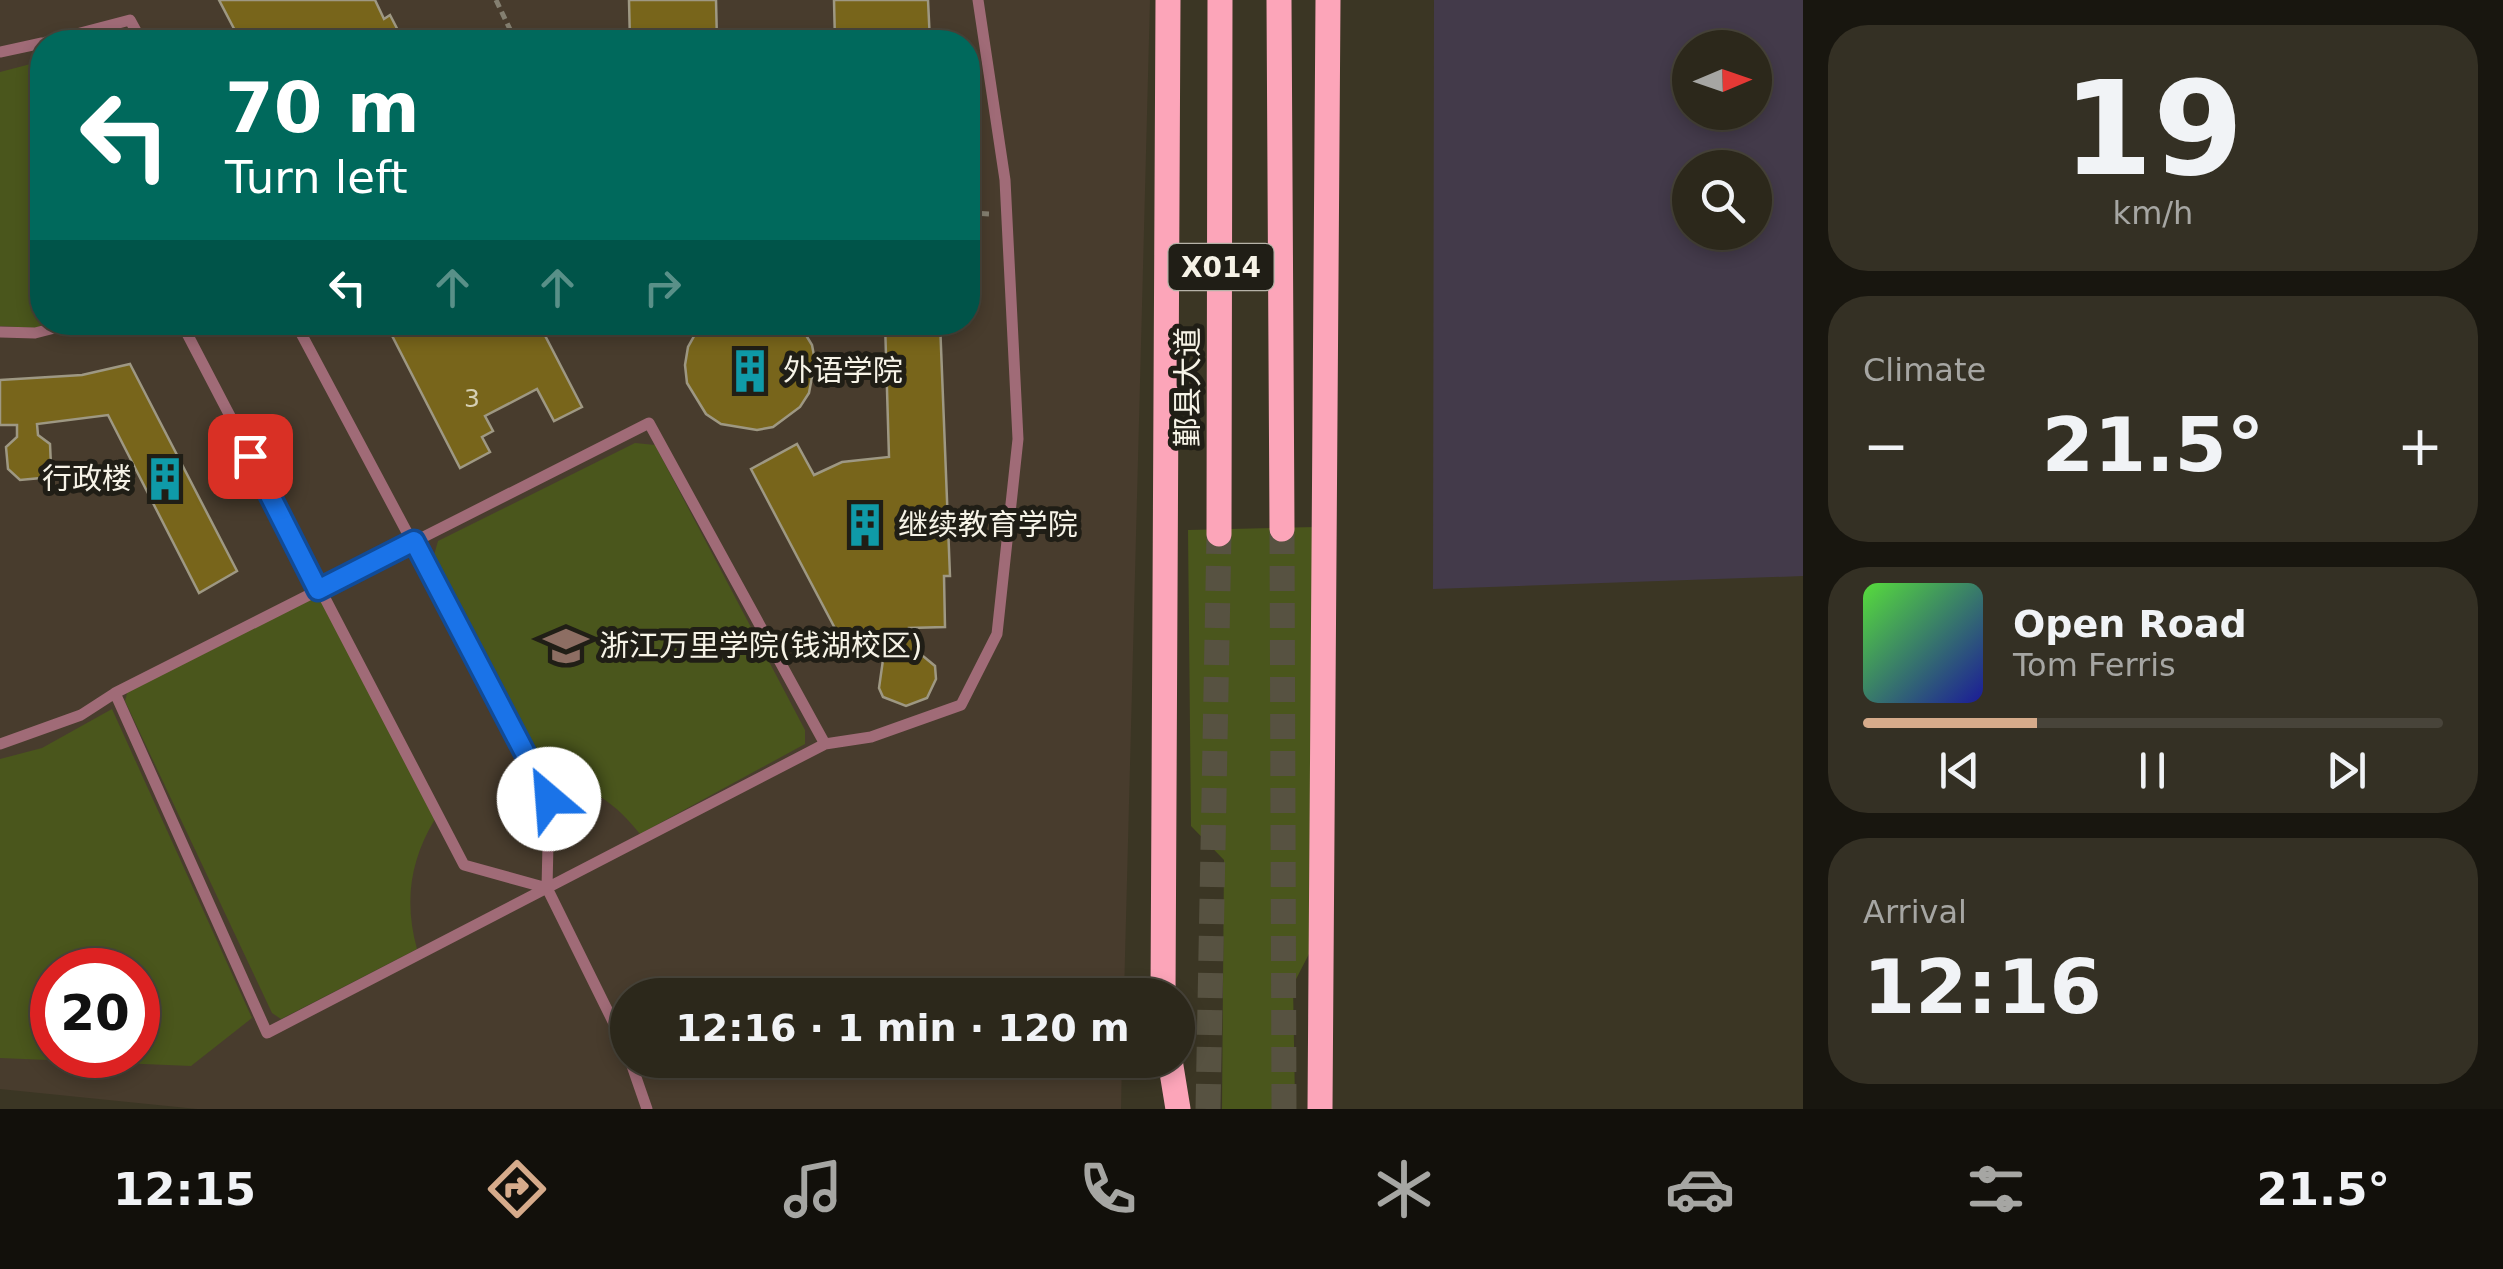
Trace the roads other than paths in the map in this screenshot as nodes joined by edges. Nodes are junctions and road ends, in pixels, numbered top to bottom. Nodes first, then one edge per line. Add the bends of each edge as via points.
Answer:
1 (978, 0) edge
2 (1168, 0) edge
3 (1220, 0) edge
4 (1280, 0) edge
5 (1328, 0) edge
6 (94, 30) edge
7 (135, 30) edge
8 (30, 46) edge
9 (0, 52) edge
10 (0, 332) edge
11 (30, 333) edge
12 (189, 335) edge
13 (302, 335) edge
14 (1282, 529) tunnel mouth
15 (1219, 534) tunnel mouth
16 (414, 541) junction
17 (318, 590) junction
18 (115, 693) junction
19 (0, 744) edge
20 (824, 744) junction
21 (547, 888) junction
22 (1163, 978) edge
23 (1321, 1007) junction
24 (610, 1016) edge
25 (636, 1078) edge
26 (1165, 1078) edge
27 (1170, 1078) edge
28 (647, 1109) edge
29 (1162, 1109) edge
30 (1178, 1109) edge
31 (1308, 1109) edge
32 (1320, 1109) edge

1 - 20 lane via 1005,180 1018,439 997,634 961,705 871,737
2 - 22 main road
3 - 15 main road, 鄞县大道 / X014
4 - 14 main road, X014
5 - 23 main road
6 - 7 lane via 130,20
8 - 9 lane
10 - 11 lane
12 - 17 lane
13 - 16 lane
16 - 17 lane
16 - 20 lane via 649,422
16 - 21 lane via 549,799
17 - 18 lane
17 - 21 lane via 464,865
18 - 19 lane via 81,715
18 - 21 lane via 267,1033
20 - 21 lane
21 - 24 lane
23 - 31 main road
23 - 32 main road
25 - 28 lane
26 - 29 main road
27 - 30 main road

